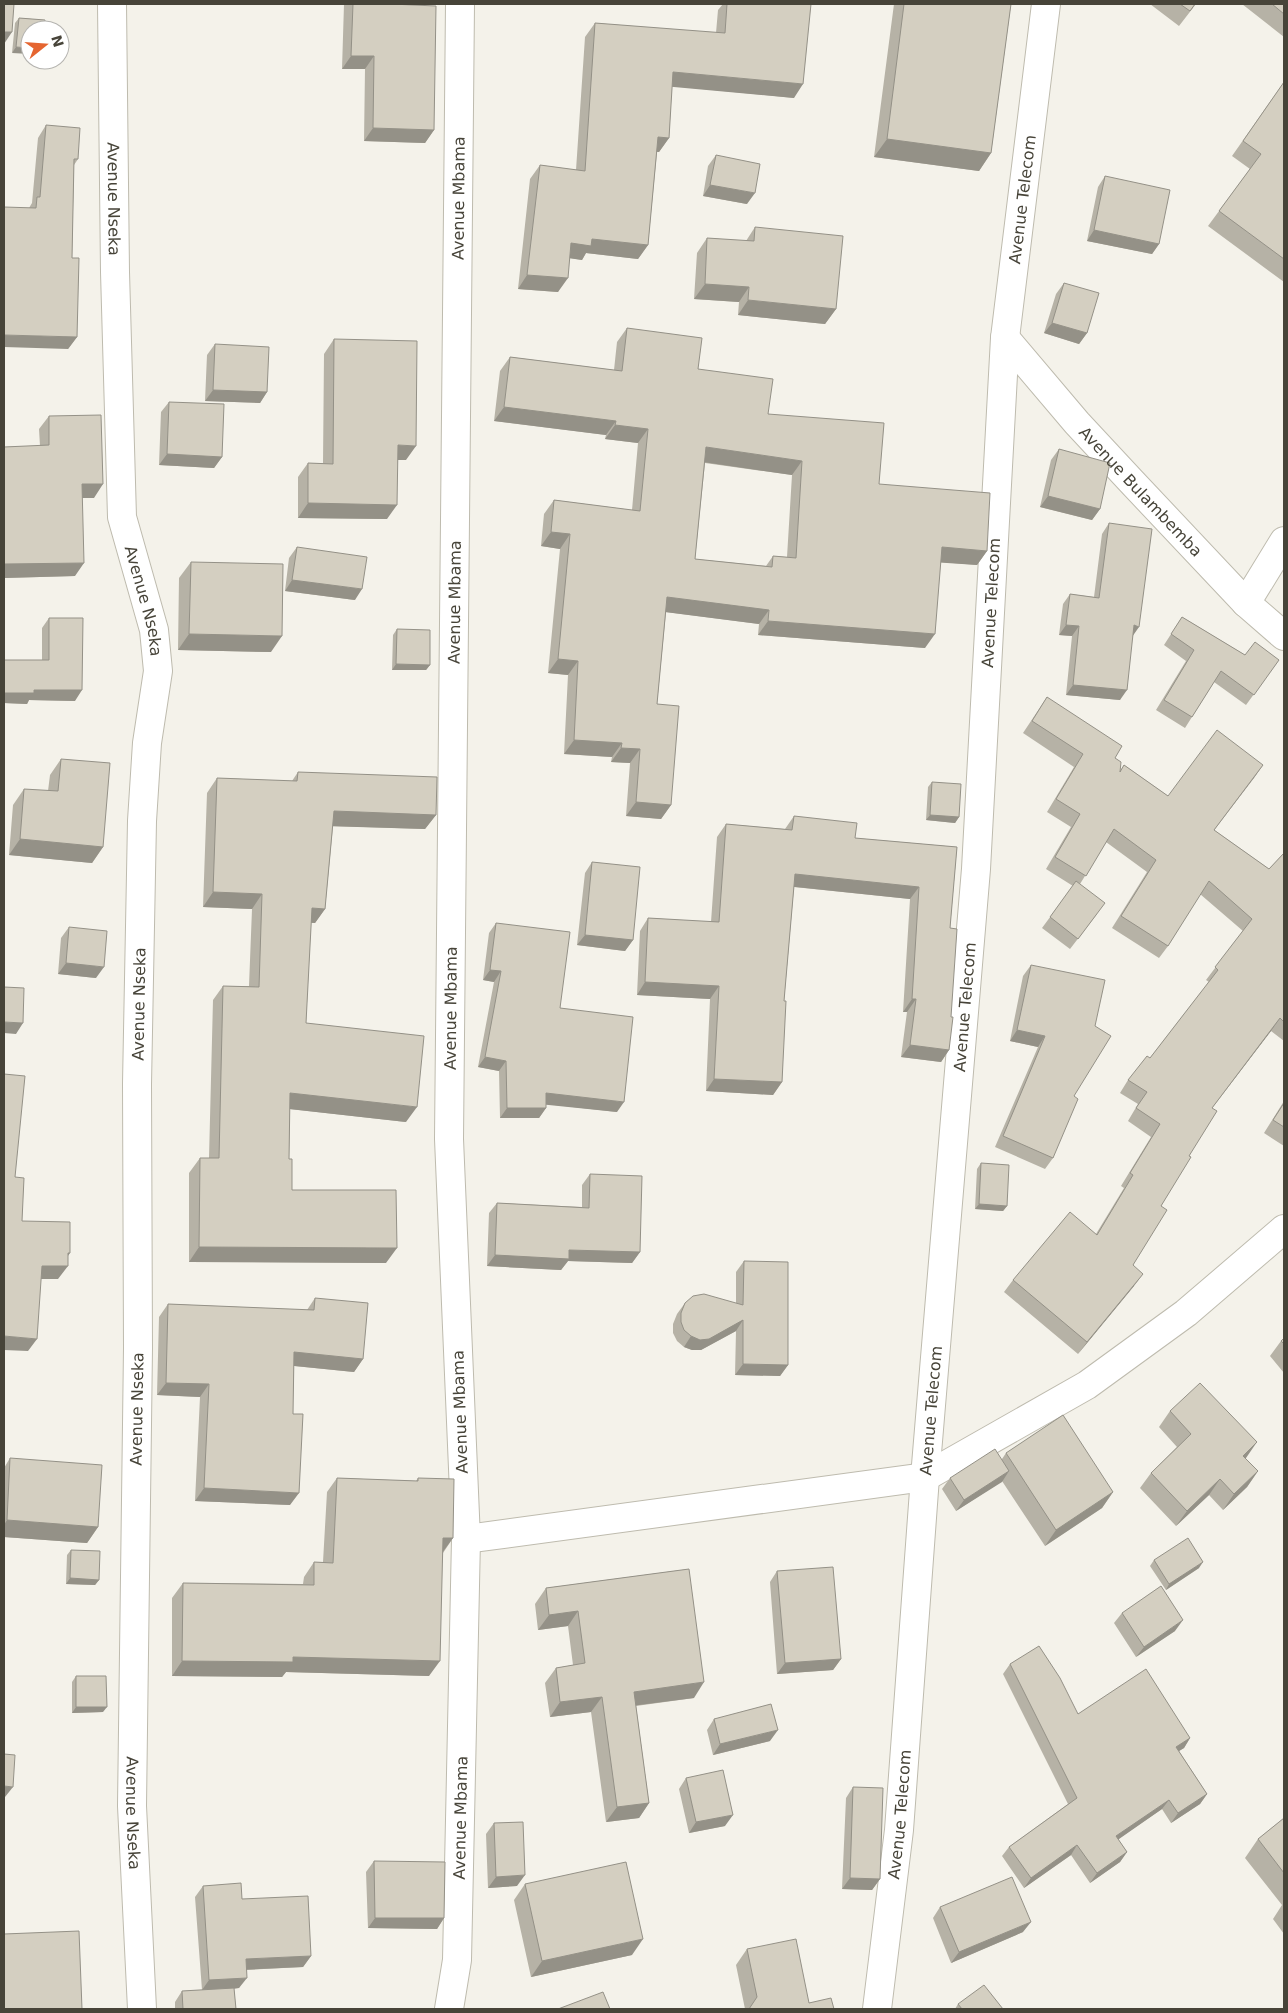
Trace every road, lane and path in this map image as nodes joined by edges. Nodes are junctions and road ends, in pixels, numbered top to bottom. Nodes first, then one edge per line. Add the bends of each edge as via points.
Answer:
1 (112, 4) edge
2 (460, 4) edge
3 (1046, 4) edge
4 (1005, 338) junction
5 (1284, 541) edge
6 (1246, 603) junction
7 (1284, 636) edge
8 (1284, 1230) edge
9 (925, 1477) junction
10 (466, 1539) junction
11 (142, 2009) edge
12 (450, 2009) edge
13 (877, 2009) edge

1 - 11 street, Avenue Nseka via 122,517 154,630 158,670 147,743 142,821 137,1084 138,1348 132,1806
2 - 10 street, Avenue Mbama via 449,1139
3 - 4 street, Avenue Telecom
4 - 6 street, Avenue Bulambemba via 1077,423
4 - 9 street, Avenue Telecom via 976,868
5 - 6 street
6 - 7 street, Avenue Bulambemba
8 - 9 street via 1186,1313 1087,1385
9 - 10 street
9 - 13 street, Avenue Telecom via 899,1830
10 - 12 street, Avenue Mbama via 457,1960

